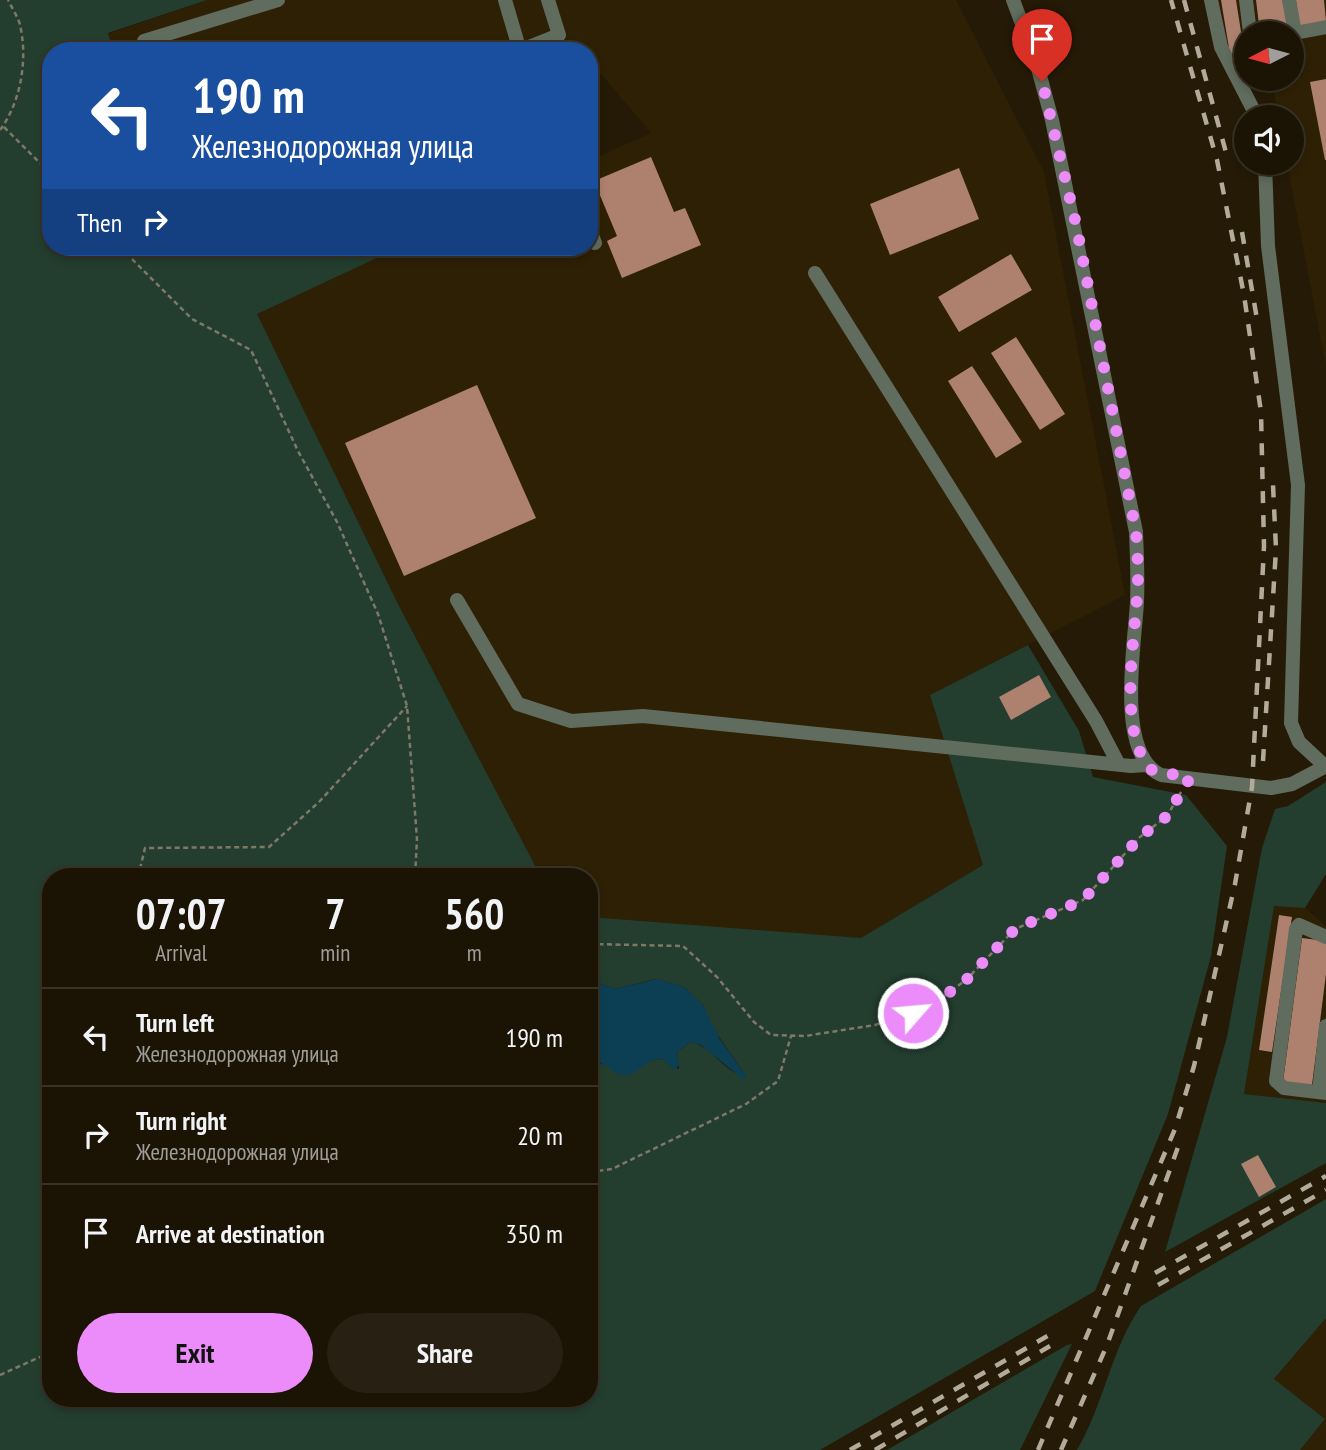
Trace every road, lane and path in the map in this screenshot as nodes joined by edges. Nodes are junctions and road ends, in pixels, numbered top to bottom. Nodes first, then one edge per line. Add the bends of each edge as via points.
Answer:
1 (8, 0) edge
2 (278, 0) edge
3 (505, 0) edge
4 (548, 0) edge
5 (1013, 0) edge
6 (1211, 0) edge
7 (1246, 0) edge
8 (1289, 0) edge
9 (1249, 21) edge
10 (1326, 27) edge
11 (144, 42) edge
12 (517, 42) edge
13 (542, 42) edge
14 (1251, 105) edge
15 (1, 128) edge
16 (42, 166) edge
17 (1265, 175) edge
18 (129, 256) edge
19 (815, 273) dead end
20 (457, 600) dead end
21 (407, 706) junction
22 (1118, 763) junction
23 (1147, 765) junction
24 (1326, 766) edge
25 (1190, 778) junction
26 (140, 868) edge
27 (415, 868) edge
28 (1326, 937) edge
29 (598, 944) edge
30 (1326, 1026) edge
31 (791, 1036) junction
32 (1323, 1093) edge
33 (598, 1170) edge
34 (42, 1356) edge
35 (0, 1375) edge

1 - 15 path via 20,24 23,73
2 - 11 street
3 - 12 street
4 - 13 street via 559,35
5 - 23 street via 1037,61 1052,120 1136,532 1131,689 1135,735
6 - 14 street via 1221,47
7 - 9 street
8 - 10 street via 1295,33
15 - 16 path
17 - 24 street via 1268,246 1298,485 1292,728 1298,742
18 - 21 path via 192,319 251,350 379,614
19 - 22 street
20 - 22 street via 519,704 571,721 643,716
21 - 26 path via 319,802 269,847 145,848
21 - 27 path
22 - 23 street
23 - 25 street via 1161,775
24 - 25 street via 1271,788
25 - 31 path via 1167,816 1140,837 1083,900 1015,929 967,979 931,1006 875,1025
28 - 32 street via 1304,925 1296,929 1276,1077 1281,1087
29 - 31 path via 683,946 717,976 754,1022 771,1035
30 - 32 street
31 - 33 path via 778,1081 746,1104 624,1163
34 - 35 path

